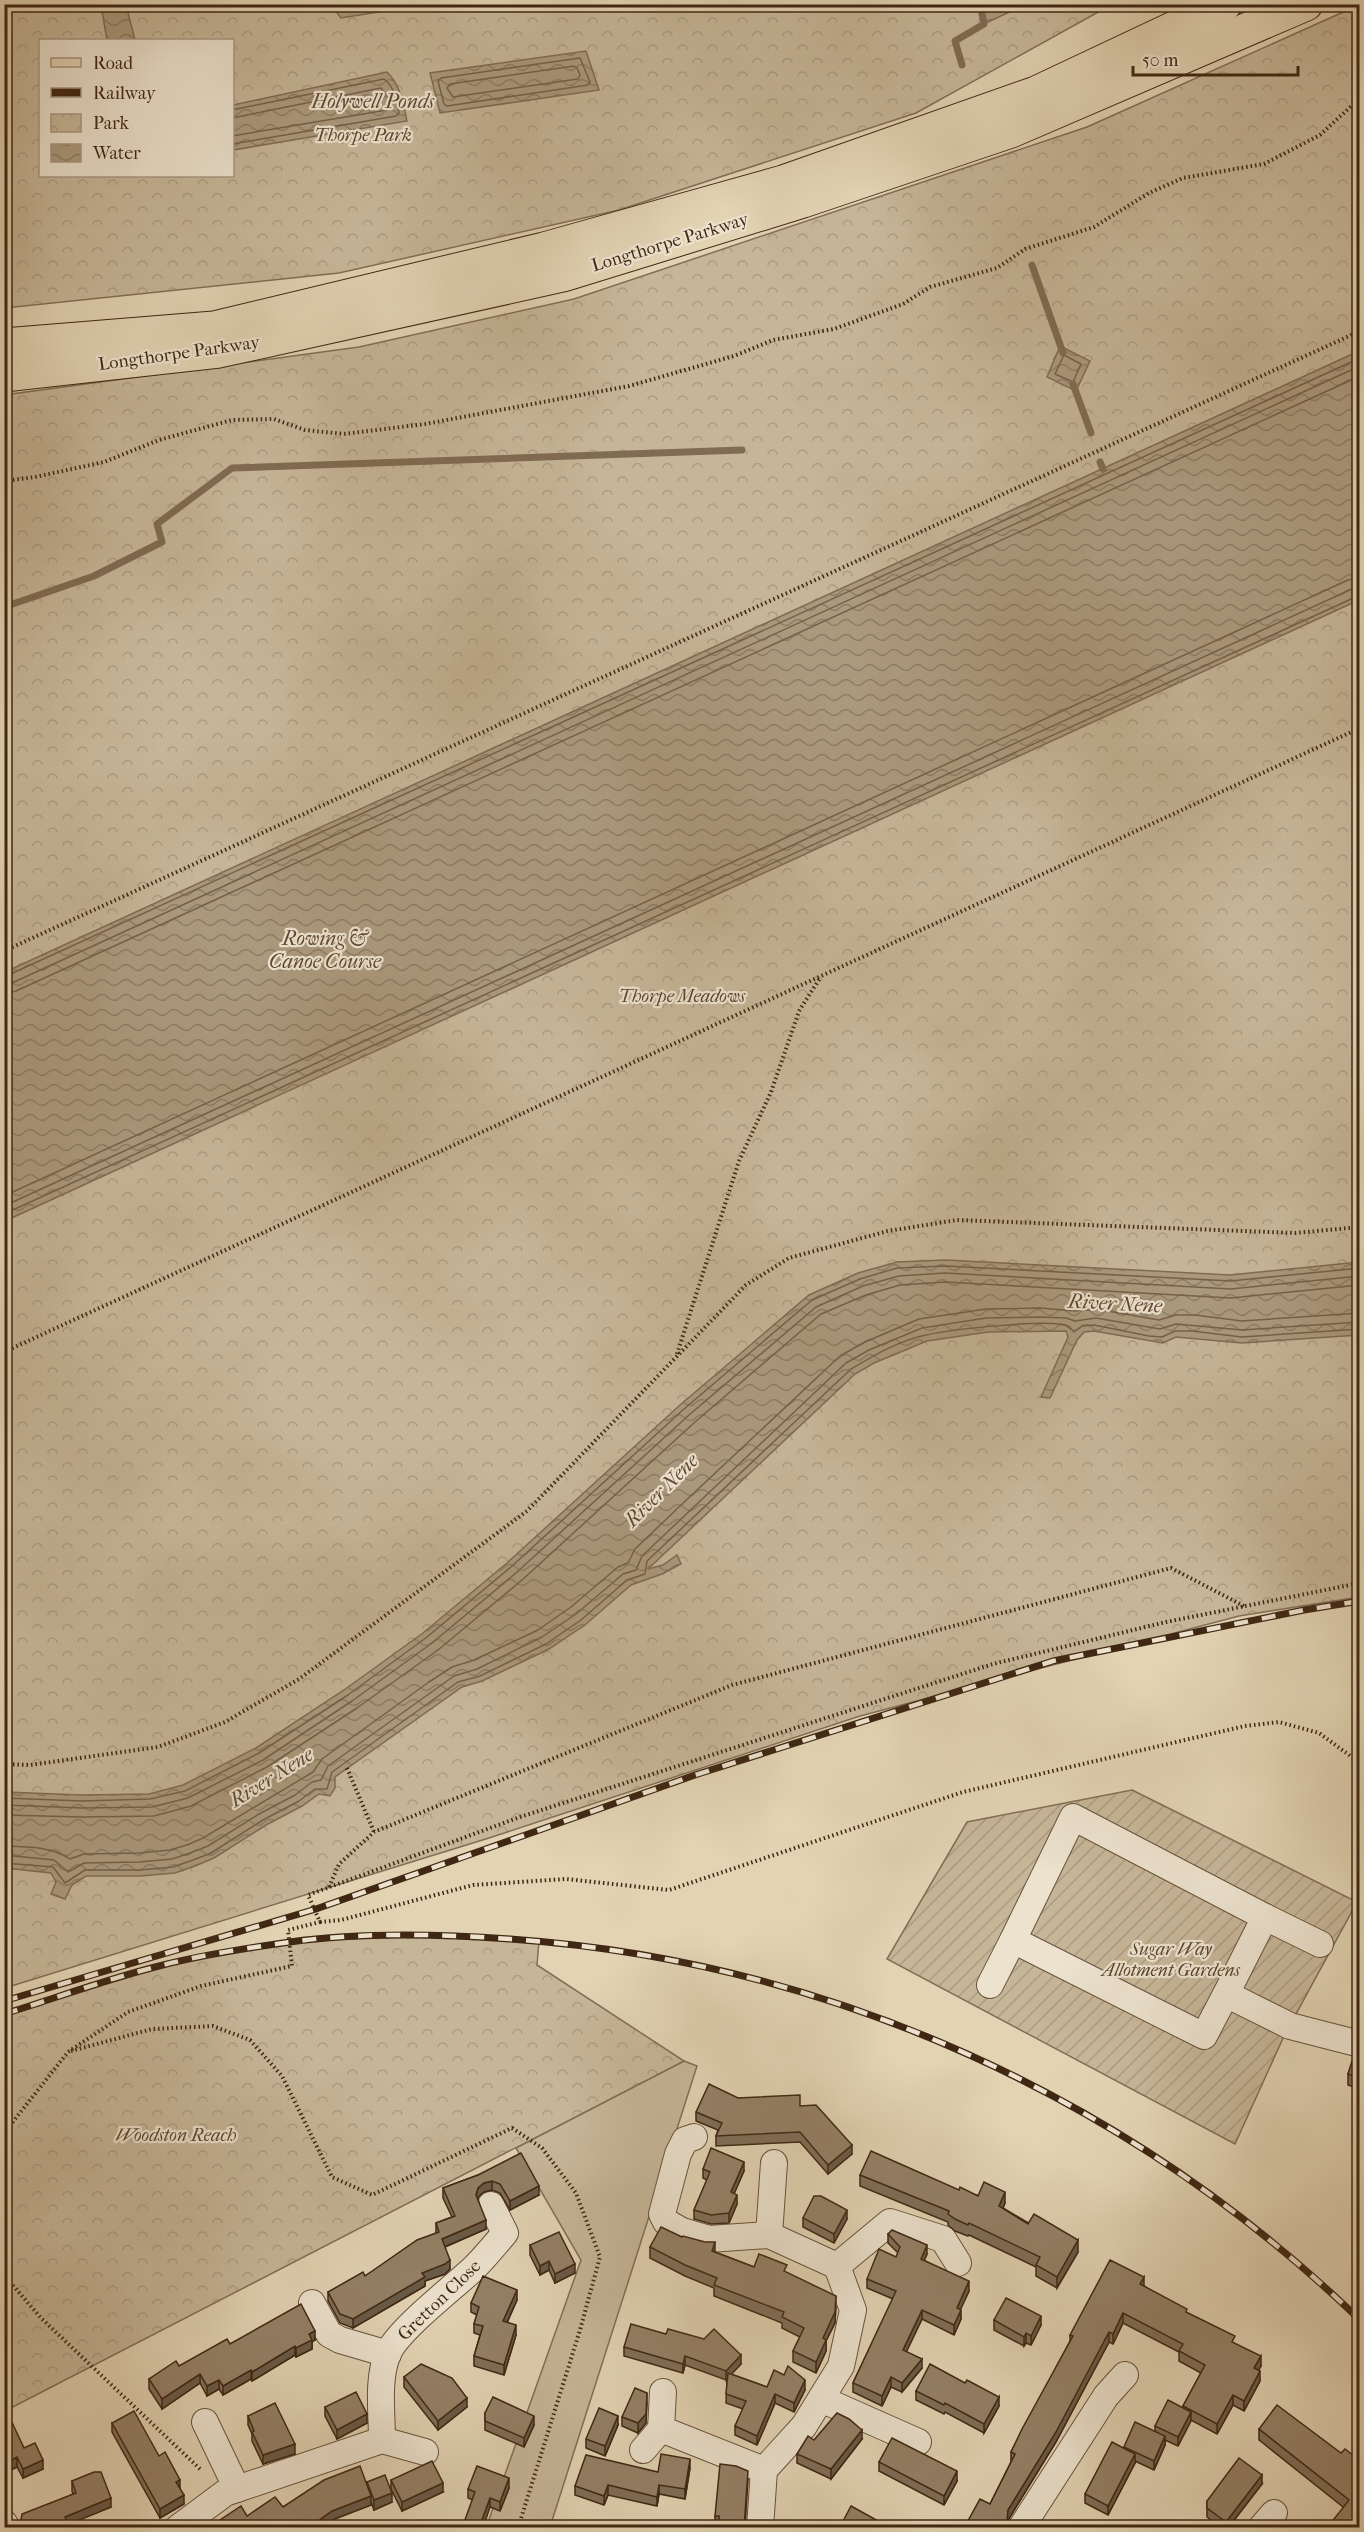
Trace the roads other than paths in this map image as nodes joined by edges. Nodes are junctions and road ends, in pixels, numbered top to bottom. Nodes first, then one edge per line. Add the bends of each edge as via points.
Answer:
1 (1225, 4) edge
2 (1306, 4) edge
3 (4, 345) edge
4 (4, 375) edge
5 (1265, 1917) junction
6 (1013, 1940) junction
7 (1320, 1944) dead end
8 (990, 1985) dead end
9 (1226, 1994) junction
10 (1359, 2044) edge
11 (694, 2137) dead end
12 (774, 2163) dead end
13 (491, 2205) dead end
14 (769, 2235) junction
15 (958, 2263) dead end
16 (837, 2266) junction
17 (312, 2303) dead end
18 (388, 2354) junction
19 (1125, 2375) dead end
20 (663, 2392) dead end
21 (821, 2399) junction
22 (205, 2421) dead end
23 (661, 2429) junction
24 (382, 2440) junction
25 (918, 2442) dead end
26 (642, 2450) dead end
27 (425, 2452) dead end
28 (764, 2470) junction
29 (231, 2491) junction
30 (4, 2523) edge
31 (7, 2528) edge
32 (178, 2528) edge
33 (760, 2528) edge
34 (1021, 2528) edge

1 - 3 main road, Longthorpe Parkway via 1036,93 783,182 544,249 214,328
2 - 4 main road, Longthorpe Parkway via 1011,131 563,275 219,351
5 - 6 street via 1073,1817
5 - 7 street
5 - 9 street
6 - 8 street
6 - 9 street via 1204,2036
9 - 10 street via 1290,2026
11 - 14 street via 685,2140 678,2154 662,2214 666,2222 709,2240
12 - 14 street
13 - 18 street, Gretton Close via 505,2233 476,2266 418,2318
14 - 16 street
15 - 16 street via 943,2239 890,2222
16 - 21 street via 853,2310 842,2366
17 - 18 street via 329,2334
18 - 24 street, Gretton Close via 382,2381
19 - 34 street via 1106,2396
20 - 23 street
21 - 25 street
21 - 28 street via 804,2426
22 - 29 street
23 - 26 street
23 - 28 street
24 - 27 street
24 - 29 street
28 - 33 street
29 - 32 street
30 - 31 street

